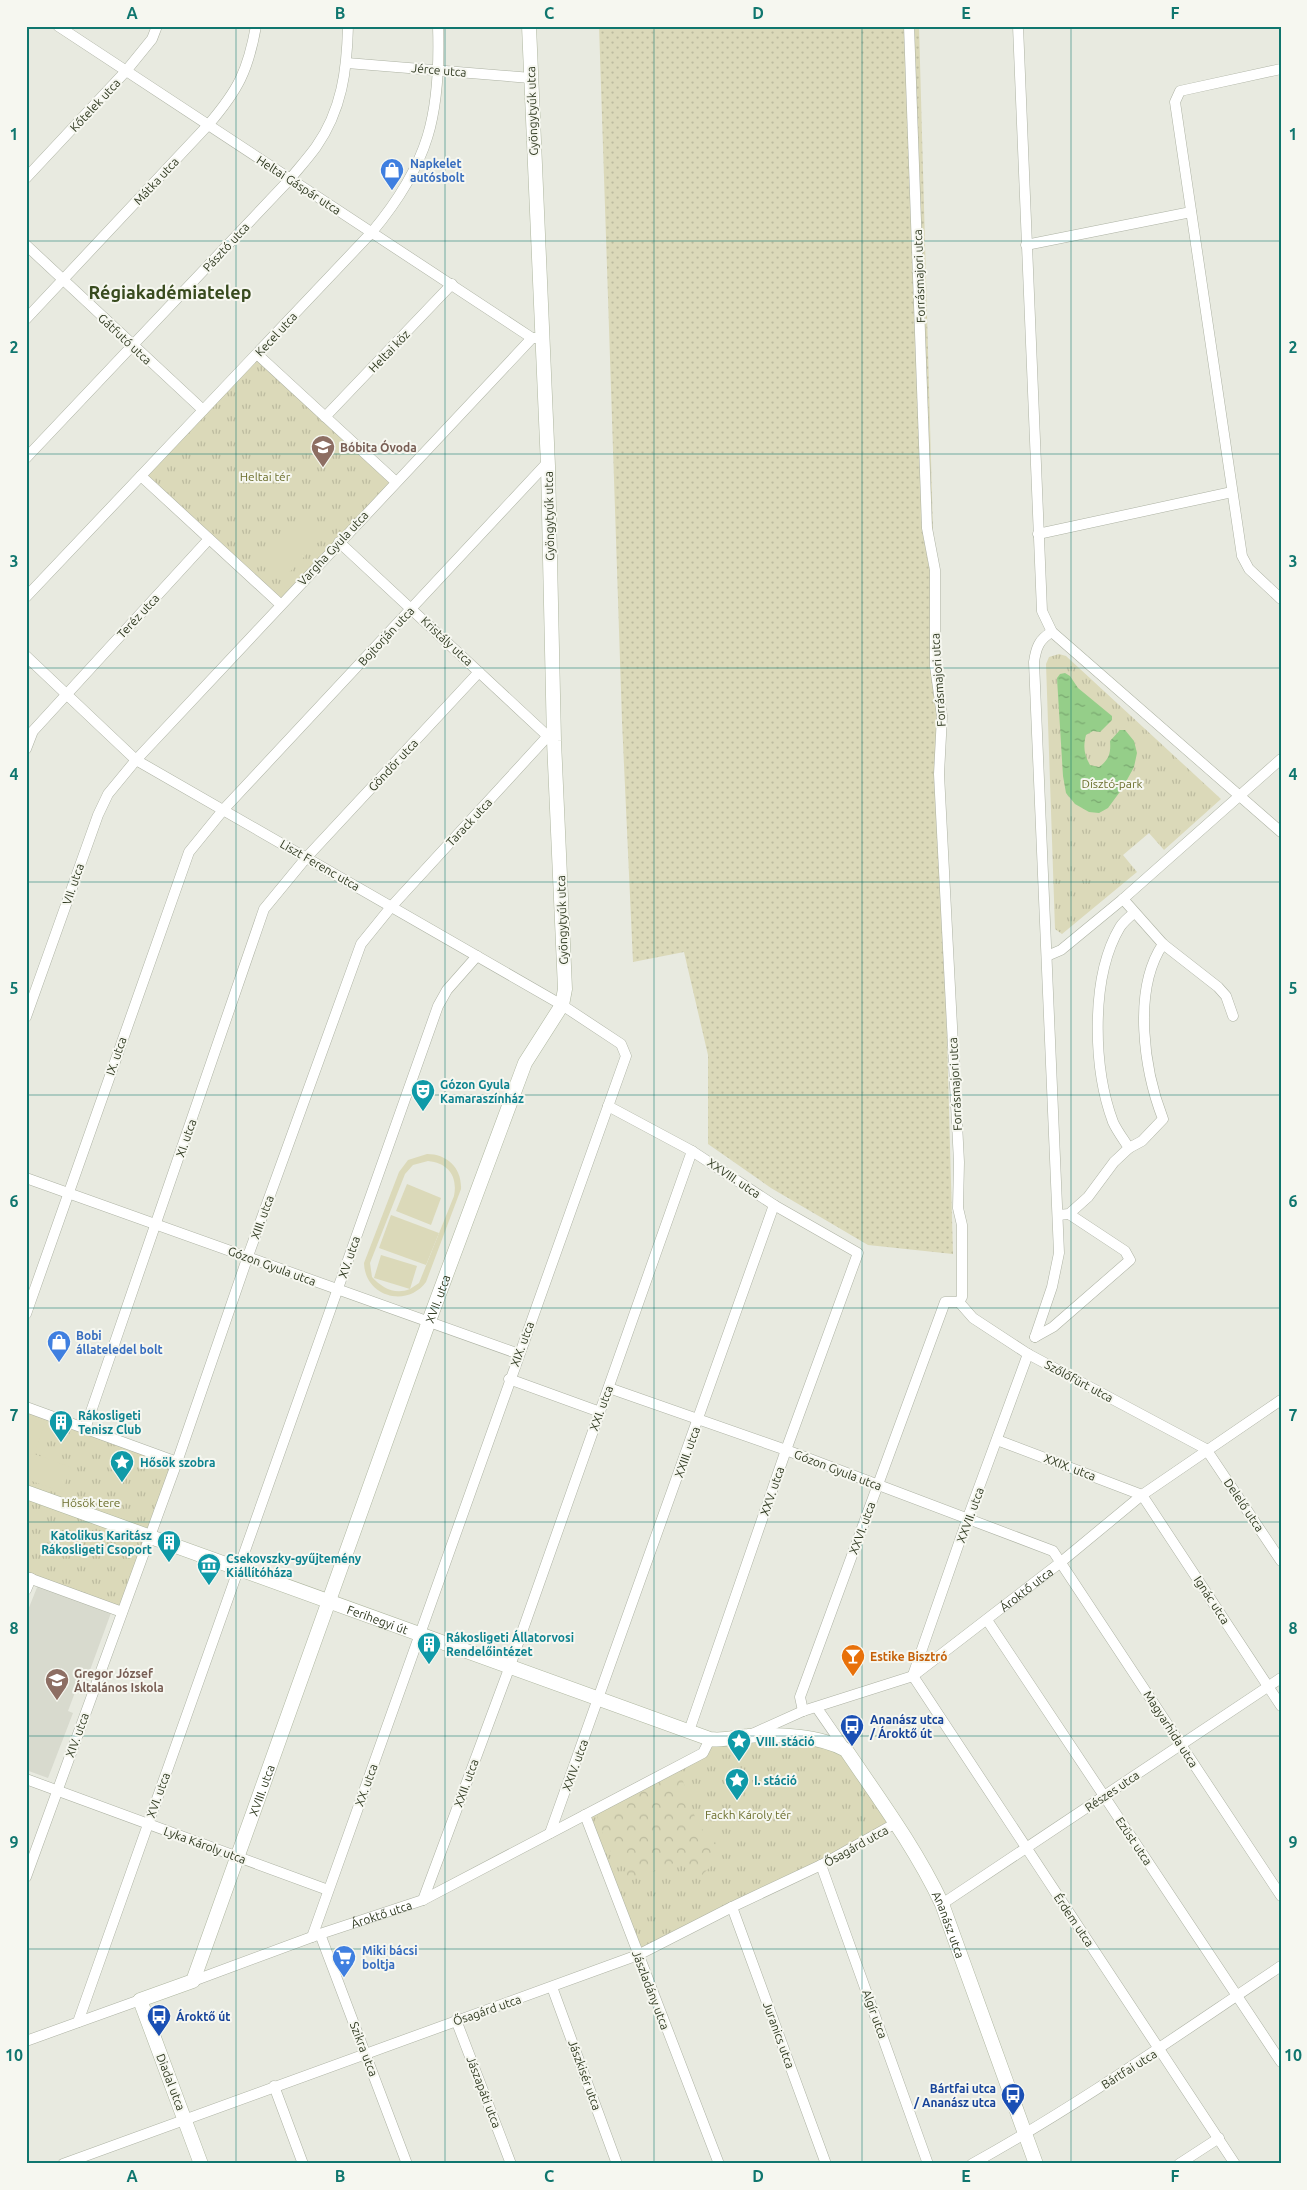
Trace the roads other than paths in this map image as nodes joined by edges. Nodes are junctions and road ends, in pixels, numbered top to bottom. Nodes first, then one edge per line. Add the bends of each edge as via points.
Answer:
1 (58, 26) edge
2 (157, 26) edge
3 (256, 26) edge
4 (348, 26) edge
5 (438, 26) edge
6 (529, 26) edge
7 (909, 26) edge
8 (1018, 26) edge
9 (347, 64) junction
10 (1281, 69) edge
11 (439, 70) junction
12 (126, 71) junction
13 (531, 78) junction
14 (209, 124) junction
15 (26, 178) edge
16 (290, 179) junction
17 (1191, 212) junction
18 (372, 232) junction
19 (26, 245) edge
20 (1026, 245) junction
21 (63, 280) junction
22 (452, 284) junction
23 (26, 319) edge
24 (537, 338) junction
25 (132, 346) junction
26 (257, 354) junction
27 (203, 410) junction
28 (326, 417) junction
29 (26, 458) edge
30 (548, 462) junction
31 (141, 476) junction
32 (395, 481) junction
33 (1232, 492) junction
34 (1038, 534) junction
35 (209, 539) junction
36 (339, 542) junction
37 (26, 597) edge
38 (1281, 599) edge
39 (280, 604) junction
40 (412, 608) junction
41 (1052, 632) junction
42 (26, 656) edge
43 (479, 672) junction
44 (67, 693) junction
45 (551, 739) junction
46 (26, 748) edge
47 (1281, 759) edge
48 (136, 760) junction
49 (1239, 794) junction
50 (224, 809) junction
51 (1281, 832) edge
52 (306, 858) junction
53 (1123, 899) junction
54 (392, 907) junction
55 (1134, 913) junction
56 (1163, 944) junction
57 (477, 956) junction
58 (1047, 956) junction
59 (562, 1005) junction
60 (1233, 1016) dead end
61 (26, 1017) edge
62 (626, 1056) joint
63 (608, 1106) junction
64 (1129, 1148) junction
65 (692, 1151) junction
66 (26, 1178) edge
67 (68, 1194) junction
68 (774, 1205) junction
69 (1070, 1214) junction
70 (1058, 1215) junction
71 (156, 1225) junction
72 (858, 1253) joint
73 (248, 1256) junction
74 (338, 1289) junction
75 (959, 1302) junction
76 (26, 1314) edge
77 (429, 1321) junction
78 (519, 1354) junction
79 (1028, 1354) junction
80 (509, 1379) junction
81 (609, 1388) junction
82 (1281, 1400) edge
83 (26, 1407) edge
84 (600, 1412) junction
85 (699, 1420) junction
86 (85, 1429) junction
87 (997, 1440) junction
88 (786, 1450) junction
89 (1206, 1450) junction
90 (178, 1462) junction
91 (878, 1485) junction
92 (26, 1492) edge
93 (1142, 1494) junction
94 (967, 1520) junction
95 (149, 1536) junction
96 (1281, 1561) edge
97 (1061, 1562) junction
98 (238, 1568) junction
99 (28, 1578) edge
100 (26, 1590) edge
101 (330, 1601) junction
102 (122, 1612) junction
103 (987, 1620) junction
104 (420, 1633) junction
105 (510, 1666) junction
106 (913, 1676) junction
107 (1281, 1678) edge
108 (1268, 1686) junction
109 (599, 1698) junction
110 (1281, 1706) edge
111 (817, 1708) junction
112 (803, 1711) junction
113 (689, 1731) junction
114 (748, 1736) junction
115 (710, 1739) junction
116 (1181, 1744) junction
117 (846, 1750) junction
118 (26, 1779) edge
119 (58, 1790) junction
120 (1104, 1797) junction
121 (585, 1815) junction
122 (896, 1823) junction
123 (148, 1824) junction
124 (550, 1833) junction
125 (1026, 1848) junction
126 (238, 1856) junction
127 (822, 1865) junction
128 (26, 1877) edge
129 (328, 1890) junction
130 (1281, 1896) edge
131 (423, 1900) junction
132 (942, 1904) junction
133 (732, 1906) junction
134 (316, 1935) junction
135 (638, 1955) junction
136 (1281, 1966) edge
137 (193, 1981) junction
138 (552, 1987) junction
139 (1237, 1995) junction
140 (140, 2000) junction
141 (456, 2020) junction
142 (78, 2022) junction
143 (26, 2041) edge
144 (1159, 2049) junction
145 (367, 2055) junction
146 (1281, 2062) edge
147 (274, 2086) junction
148 (184, 2119) junction
149 (1025, 2134) junction
150 (1218, 2138) junction
151 (63, 2164) edge
152 (201, 2164) edge
153 (303, 2164) edge
154 (407, 2164) edge
155 (511, 2164) edge
156 (617, 2164) edge
157 (719, 2164) edge
158 (826, 2164) edge
159 (928, 2164) edge
160 (972, 2164) edge
161 (1036, 2164) edge
162 (1179, 2164) edge
163 (1235, 2164) edge

1 - 12 street, Heltai Gáspár utca
2 - 12 street, Kőtelek utca via 152,39
3 - 14 street, Mátka utca via 252,52 243,77
4 - 9 street, Pásztó utca
5 - 11 street, Kecel utca
6 - 13 street, Gyöngytyúk utca
7 - 75 street, Forrásmajori utca via 927,528 935,570 935,666 942,716 939,774 959,1162 958,1208 962,1225 962,1297
8 - 20 street
9 - 11 street, Jérce utca
9 - 16 street, Pásztó utca via 334,112 317,146
10 - 17 street via 1180,91 1175,102
11 - 13 street, Jérce utca
11 - 18 street, Kecel utca via 429,134 413,174 396,204
12 - 14 street, Heltai Gáspár utca
12 - 15 street, Kőtelek utca
13 - 24 street, Gyöngytyúk utca
14 - 16 street, Heltai Gáspár utca
14 - 21 street, Mátka utca
16 - 18 street, Heltai Gáspár utca
16 - 25 street, Pásztó utca
17 - 20 street
17 - 33 street
18 - 22 street, Heltai Gáspár utca
18 - 26 street, Kecel utca
19 - 21 street, Gátfutó utca
20 - 34 street
21 - 23 street, Mátka utca
21 - 25 street, Gátfutó utca
22 - 24 street, Heltai Gáspár utca
22 - 28 street, Heltai köz
24 - 30 street, Gyöngytyúk utca
24 - 32 street, Vargha Gyula utca
25 - 27 street, Gátfutó utca
25 - 29 street, Pásztó utca
26 - 27 street, Kecel utca
26 - 28 street
27 - 31 street, Kecel utca
28 - 32 street
30 - 40 street, Bojtorján utca
30 - 45 street, Gyöngytyúk utca
31 - 35 street
31 - 37 street, Kecel utca
32 - 36 street, Vargha Gyula utca
33 - 34 street
33 - 38 street via 1242,556 1249,569
34 - 41 street via 1042,611
35 - 39 street
35 - 44 street, Teréz utca
36 - 39 street, Vargha Gyula utca
36 - 40 street, Kristály utca
39 - 48 street, Vargha Gyula utca
40 - 43 street, Kristály utca
40 - 50 street, Bojtorján utca
41 - 49 street
41 - 58 street via 1042,637 1036,647 1034,662
42 - 44 street, Liszt Ferenc utca
43 - 45 street, Kristály utca
43 - 52 street, Göndör utca
44 - 46 street, Teréz utca via 33,731
44 - 48 street, Liszt Ferenc utca
45 - 54 street, Tarack utca
45 - 59 street, Gyöngytyúk utca via 565,989
47 - 49 street
48 - 50 street, Liszt Ferenc utca
48 - 61 street, VII. utca via 108,794 98,814
49 - 51 street
49 - 53 street
50 - 52 street, Liszt Ferenc utca
50 - 67 street, IX. utca via 189,852
52 - 54 street, Liszt Ferenc utca
52 - 71 street, XI. utca via 264,909
53 - 55 street
53 - 58 street via 1062,950
54 - 57 street, Liszt Ferenc utca
54 - 73 street, XIII. utca via 360,944
55 - 56 street
55 - 64 street via 1121,926 1112,944 1099,1004 1105,1093 1114,1123
56 - 60 street via 1218,987 1226,996
56 - 64 street via 1154,958 1145,997 1150,1074 1163,1119 1142,1141
57 - 59 street, Liszt Ferenc utca
57 - 74 street, XV. utca via 438,1006
58 - 70 street
59 - 62 street, Liszt Ferenc utca via 621,1044
59 - 77 street, XVII. utca via 525,1063
62 - 63 street, XIX. utca
63 - 65 street, XXVIII. utca
63 - 78 street, XIX. utca
64 - 69 street
65 - 68 street, XXVIII. utca
65 - 81 street, XXI. utca
66 - 67 street, Gózon Gyula utca
67 - 71 street, Gózon Gyula utca
67 - 76 street, IX. utca
68 - 72 street, XXVIII. utca
68 - 85 street, XXIII. utca
69 - 70 street
69 - 70 street via 1125,1251 1130,1260 1053,1327 1036,1337 1059,1253
71 - 73 street, Gózon Gyula utca
71 - 86 street, XI. utca
72 - 88 street, XXV. utca
73 - 74 street, Gózon Gyula utca
73 - 90 street, XIII. utca
74 - 77 street, Gózon Gyula utca
74 - 98 street, XV. utca
75 - 79 street, Szőlőfürt utca via 973,1318
75 - 91 street, XXVI. utca via 945,1302
77 - 78 street, Gózon Gyula utca
77 - 101 street, XVII. utca
78 - 80 street, XIX. utca
79 - 87 street, XXVII. utca
79 - 89 street, Szőlőfürt utca
80 - 84 street
80 - 104 street, XIX. utca
81 - 84 street, XXI. utca
81 - 85 street, Gózon Gyula utca
82 - 89 street, Ároktő utca
83 - 86 street
84 - 105 street, XXI. utca
85 - 88 street, Gózon Gyula utca
85 - 109 street, XXIII. utca
86 - 90 street
87 - 93 street, XXIX. utca
87 - 94 street, XXVII. utca
88 - 91 street, Gózon Gyula utca
88 - 113 street, XXV. utca
89 - 93 street, Ároktő utca
89 - 96 street, Delelő utca
90 - 95 street, XIII. utca
91 - 94 street, Gózon Gyula utca
91 - 112 street, XXVI. utca via 800,1697
92 - 95 street, Ferihegyi út
93 - 97 street, Ároktő utca
93 - 108 street, Ignác utca
94 - 97 street, Gózon Gyula utca via 1052,1551
94 - 106 street, XXVII. utca
95 - 98 street, Ferihegyi út
95 - 102 street, XIV. utca
97 - 103 street, Ároktő utca
97 - 116 street, Magyarhida utca
98 - 101 street, Ferihegyi út
98 - 123 street, XVI. utca
99 - 100 street
99 - 102 street
101 - 104 street, Ferihegyi út
101 - 126 street, XVIII. utca
102 - 119 street, XIV. utca
103 - 106 street, Ároktő utca
103 - 120 street, Ezüst utca
104 - 105 street, Ferihegyi út
104 - 129 street, XX. utca
105 - 109 street, Ferihegyi út
105 - 131 street, XXII. utca
106 - 111 street, Ároktő utca
106 - 125 street, Érdem utca
107 - 108 street, Részes utca
108 - 110 street, Ignác utca
108 - 116 street, Részes utca
109 - 113 street, Ferihegyi út
109 - 124 street, XXIV. utca
111 - 112 street, Ároktő utca
111 - 117 street, Ananász utca
112 - 114 street, Ároktő utca
113 - 115 street, Ferihegyi út
114 - 115 street, Ferihegyi út via 720,1741
114 - 117 street, Ferihegyi út via 827,1741
115 - 121 street, Ároktő utca via 703,1753
116 - 120 street, Részes utca
116 - 130 street, Magyarhida utca
117 - 122 street, Ananász utca
118 - 119 street, Lyka Károly utca
119 - 123 street, Lyka Károly utca
119 - 128 street, XIV. utca
120 - 125 street, Részes utca
120 - 139 street, Ezüst utca
121 - 124 street, Ároktő utca
121 - 135 street, Jászladány utca
122 - 127 street, Ősagárd utca
122 - 132 street, Ananász utca
123 - 126 street, Lyka Károly utca
123 - 142 street, XVI. utca
124 - 131 street, Ároktő utca
125 - 132 street, Részes utca
125 - 144 street, Érdem utca
126 - 129 street, Lyka Károly utca
126 - 137 street, XVIII. utca
127 - 133 street, Ősagárd utca
127 - 159 street, Algír utca
129 - 134 street, XX. utca
131 - 134 street, Ároktő utca
132 - 149 street, Ananász utca
133 - 135 street, Ősagárd utca
133 - 158 street, Juranics utca
134 - 137 street, Ároktő utca
134 - 145 street, Szikra utca
135 - 138 street, Ősagárd utca
135 - 157 street, Jászladány utca
136 - 139 street, Bártfai utca
137 - 140 street, Ároktő utca
138 - 141 street, Ősagárd utca
138 - 156 street, Jászkisér utca
139 - 144 street, Bártfai utca
139 - 146 street, Ezüst utca
140 - 142 street, Ároktő utca
140 - 148 street, Diadal utca
141 - 145 street, Ősagárd utca
141 - 155 street, Jászapáti utca
142 - 143 street, Ároktő utca
144 - 149 street, Bártfai utca
144 - 150 street, Érdem utca
145 - 147 street, Ősagárd utca
145 - 154 street, Szikra utca
147 - 148 street, Ősagárd utca
147 - 153 street
148 - 151 street, Ősagárd utca
148 - 152 street, Diadal utca
149 - 160 street, Bártfai utca
149 - 161 street, Ananász utca
150 - 162 street
150 - 163 street, Érdem utca

